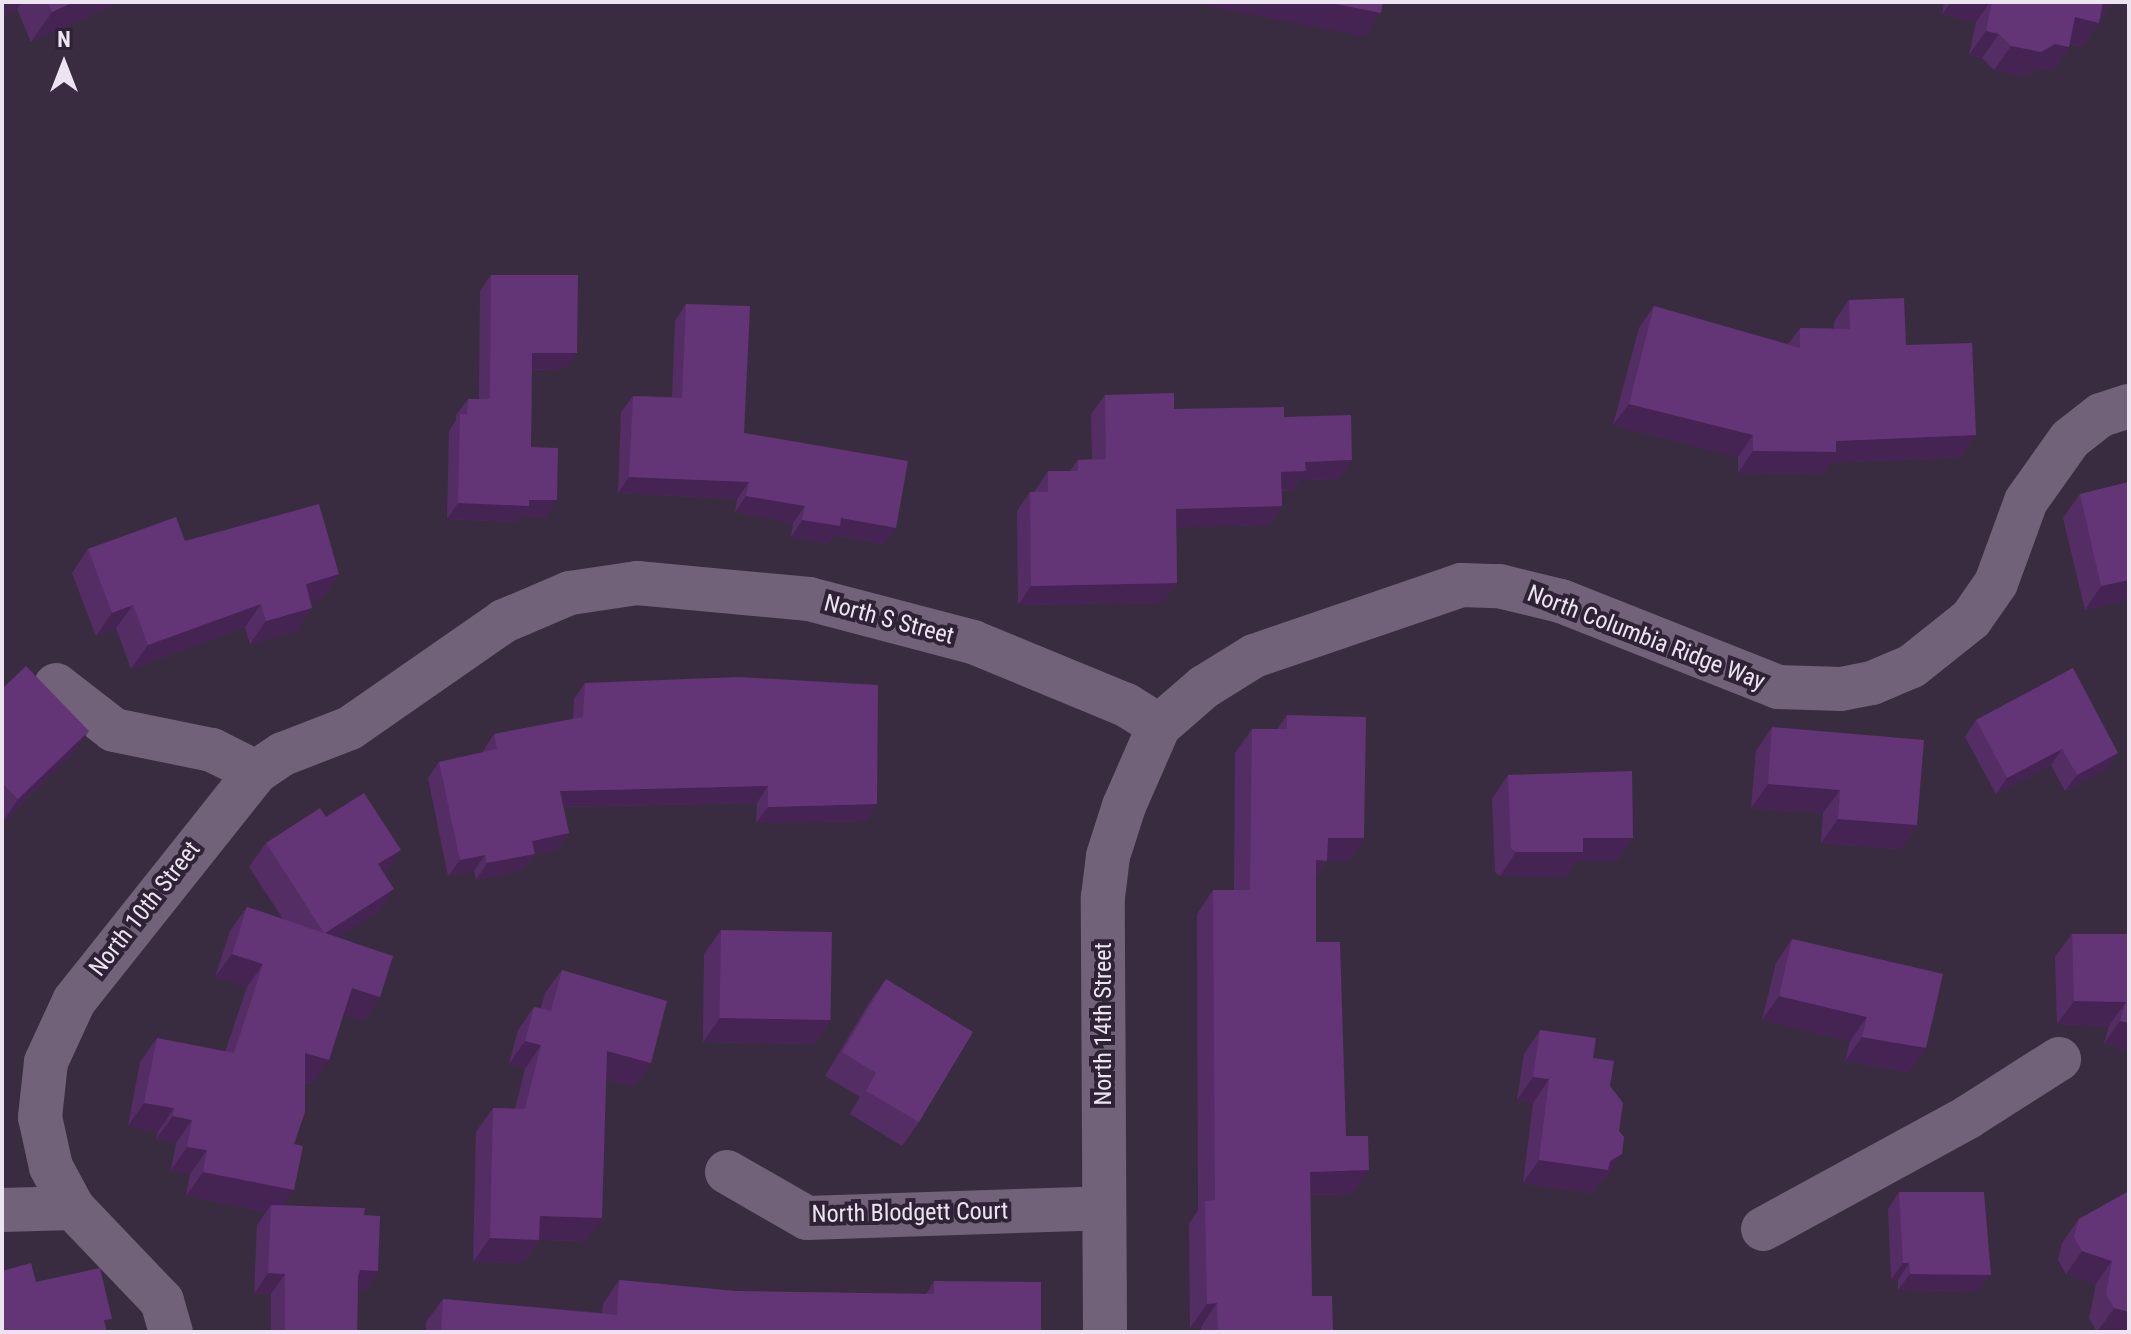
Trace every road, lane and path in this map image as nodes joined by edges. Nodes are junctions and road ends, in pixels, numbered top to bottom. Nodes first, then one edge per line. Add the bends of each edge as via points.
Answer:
1 (2129, 406) edge
2 (56, 685) dead end
3 (397, 699) joint
4 (1159, 726) junction
5 (256, 772) junction
6 (2059, 1059) dead end
7 (727, 1172) dead end
8 (73, 1208) junction
9 (1104, 1208) junction
10 (2, 1210) edge
11 (1763, 1229) dead end
12 (171, 1332) edge
13 (1105, 1332) edge

1 - 4 street, North Columbia Ridge Way via 2101,415 2070,439 2026,501 1996,583 1971,619 1912,666 1872,683 1841,689 1778,687 1561,601 1499,586 1461,585 1254,656 1204,687
2 - 5 street via 114,730 212,750
3 - 4 street, North S Street via 504,621 570,593 637,583 687,584 809,599 973,642 1126,705
3 - 5 street, North 10th Street
4 - 9 street, North 14th Street via 1124,806 1105,884
5 - 8 street, North 10th Street via 176,868 57,1030 46,1062 40,1117 51,1167
6 - 11 street via 1968,1117
7 - 9 street, North Blodgett Court via 807,1218
8 - 10 street
8 - 12 street, North 10th Street via 162,1301
9 - 13 street, North 14th Street

